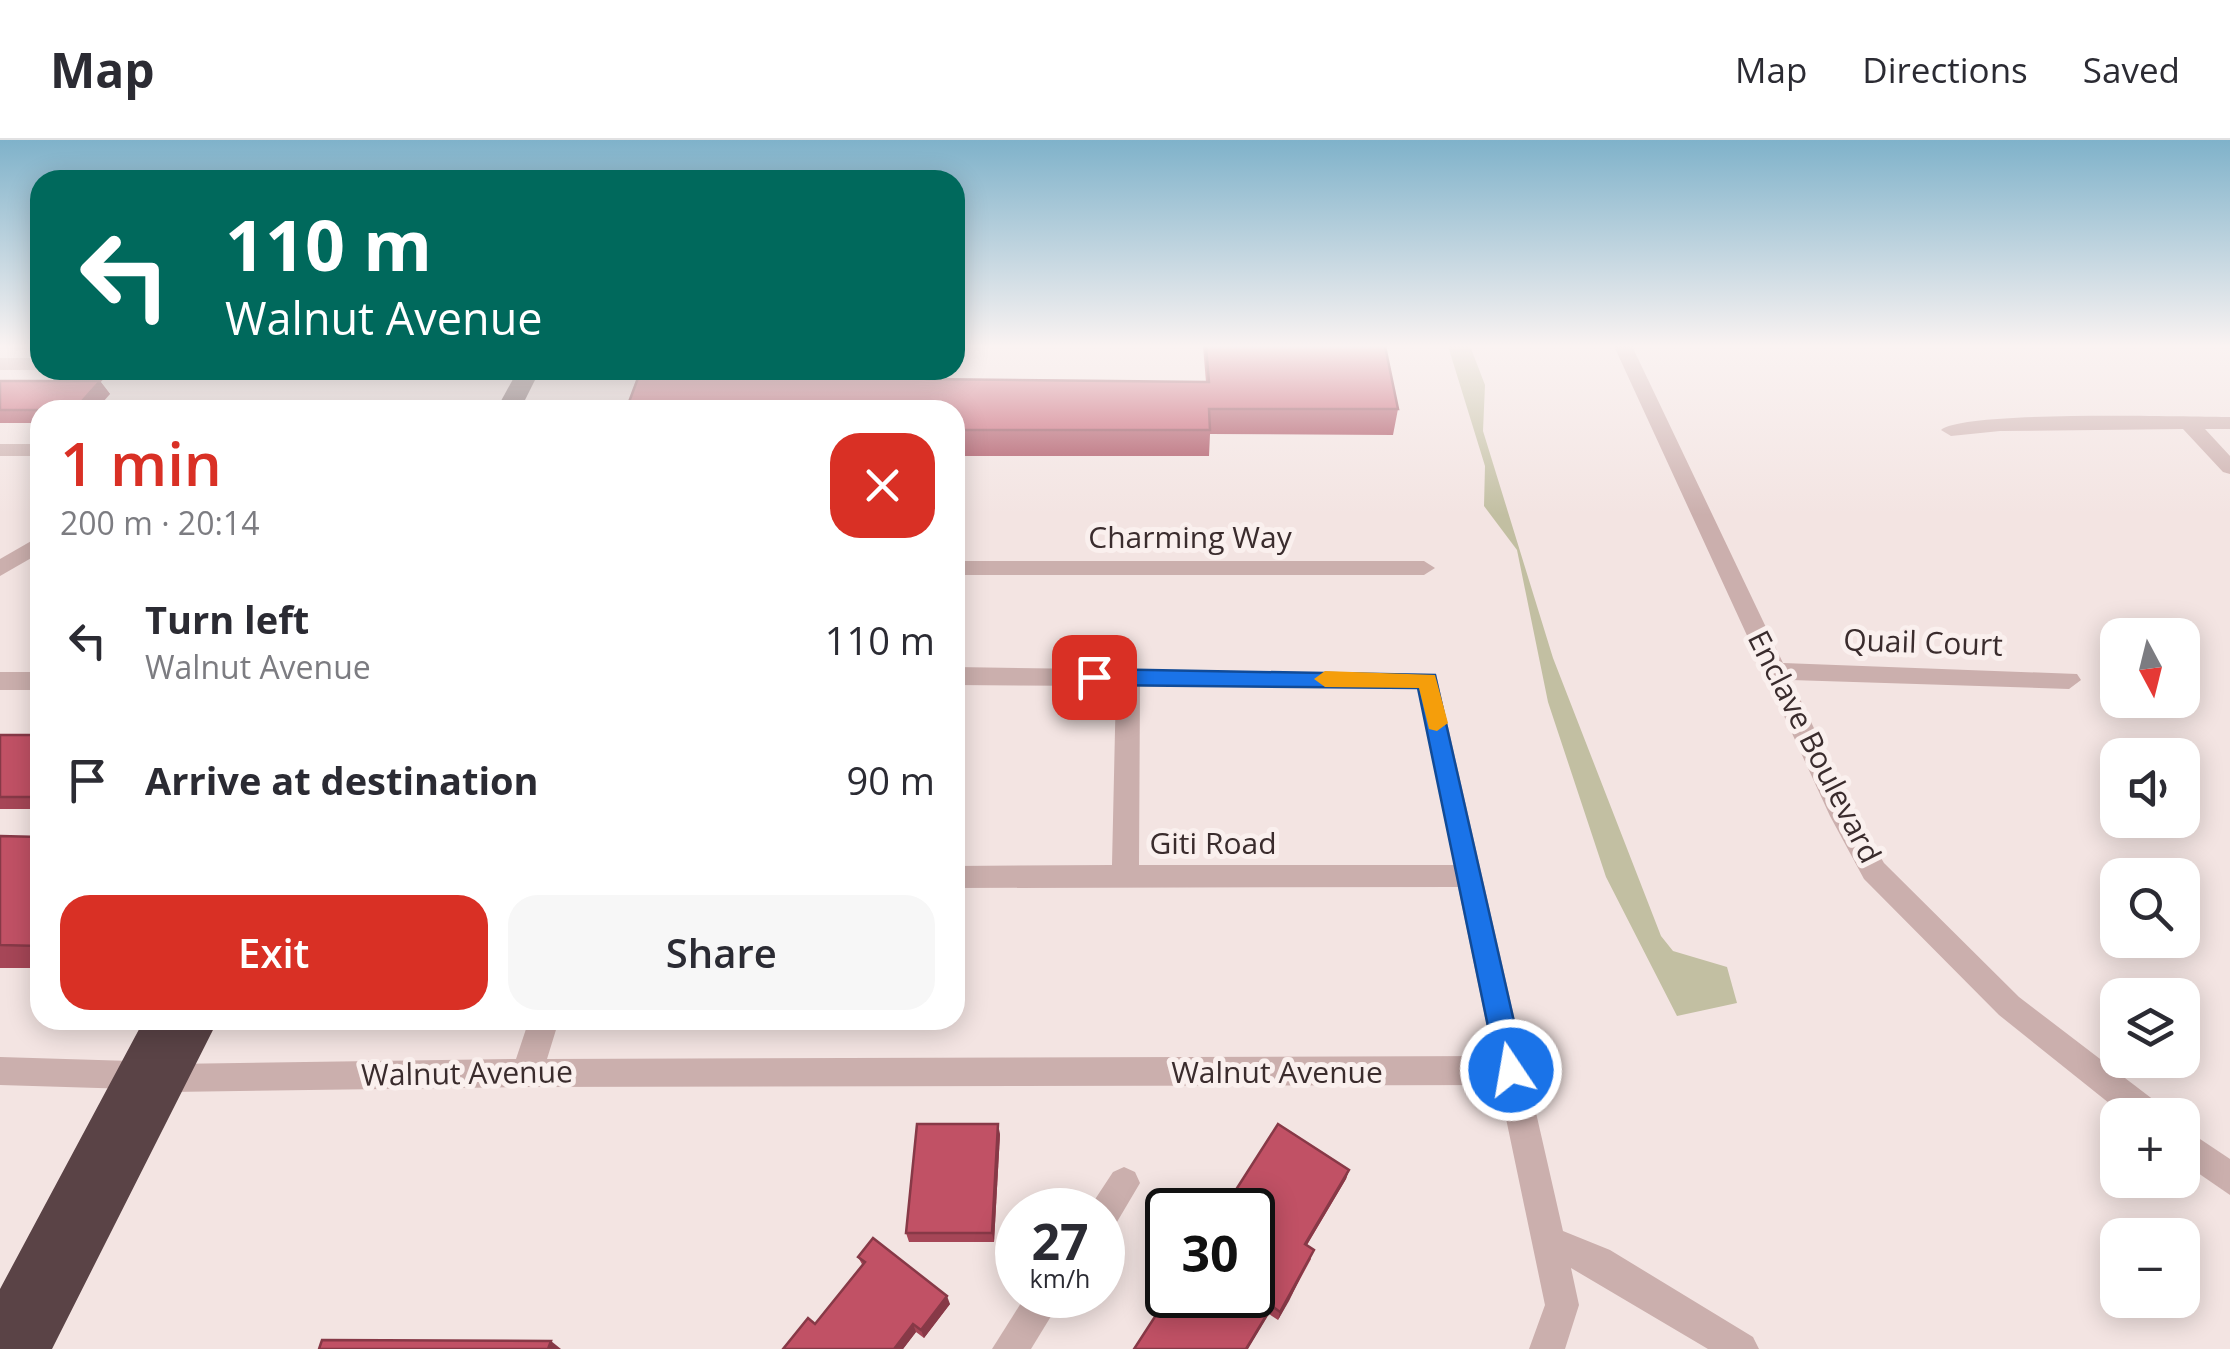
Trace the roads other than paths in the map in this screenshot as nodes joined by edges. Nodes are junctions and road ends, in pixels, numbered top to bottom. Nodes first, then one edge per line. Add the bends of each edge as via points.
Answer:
1 (1649, 402) edge
2 (2188, 422) junction
3 (2230, 423) edge
4 (1951, 430) dead end
5 (0, 450) edge
6 (30, 450) edge
7 (2230, 468) edge
8 (30, 549) edge
9 (0, 568) edge
10 (965, 568) edge
11 (1424, 568) dead end
12 (1774, 671) junction
13 (1128, 677) junction
14 (2069, 680) dead end
15 (0, 681) edge
16 (30, 681) edge
17 (965, 683) edge
18 (1470, 876) junction
19 (965, 877) edge
20 (1125, 877) junction
21 (157, 1030) edge
22 (195, 1030) edge
23 (541, 1030) edge
24 (1511, 1070) junction
25 (0, 1071) edge
26 (526, 1073) junction
27 (131, 1075) junction
28 (171, 1078) junction
29 (2126, 1098) edge
30 (2200, 1156) edge
31 (2230, 1179) edge
32 (1124, 1182) dead end
33 (1120, 1188) edge
34 (1548, 1242) junction
35 (1031, 1318) edge
36 (0, 1331) edge
37 (30, 1349) edge
38 (1010, 1349) edge
39 (1546, 1349) edge
40 (1742, 1349) edge

1 - 12 street, Enclave Boulevard
2 - 3 street
2 - 4 street
2 - 7 street
5 - 6 street
8 - 9 street
10 - 11 street, Charming Way
12 - 14 street, Quail Court
12 - 29 street, Enclave Boulevard via 1874,871 2009,1006
13 - 17 street
13 - 18 street via 1428,680
13 - 20 street
15 - 16 street
18 - 20 street, Giti Road
18 - 24 street
19 - 20 street, Giti Road
21 - 27 highway
22 - 28 highway
23 - 26 street
24 - 26 street, Walnut Avenue
24 - 34 street
25 - 27 street
26 - 28 street, Walnut Avenue
27 - 36 highway
28 - 37 highway
30 - 31 street
32 - 33 street
34 - 39 street via 1562,1306
34 - 40 street via 1598,1262
35 - 38 street

